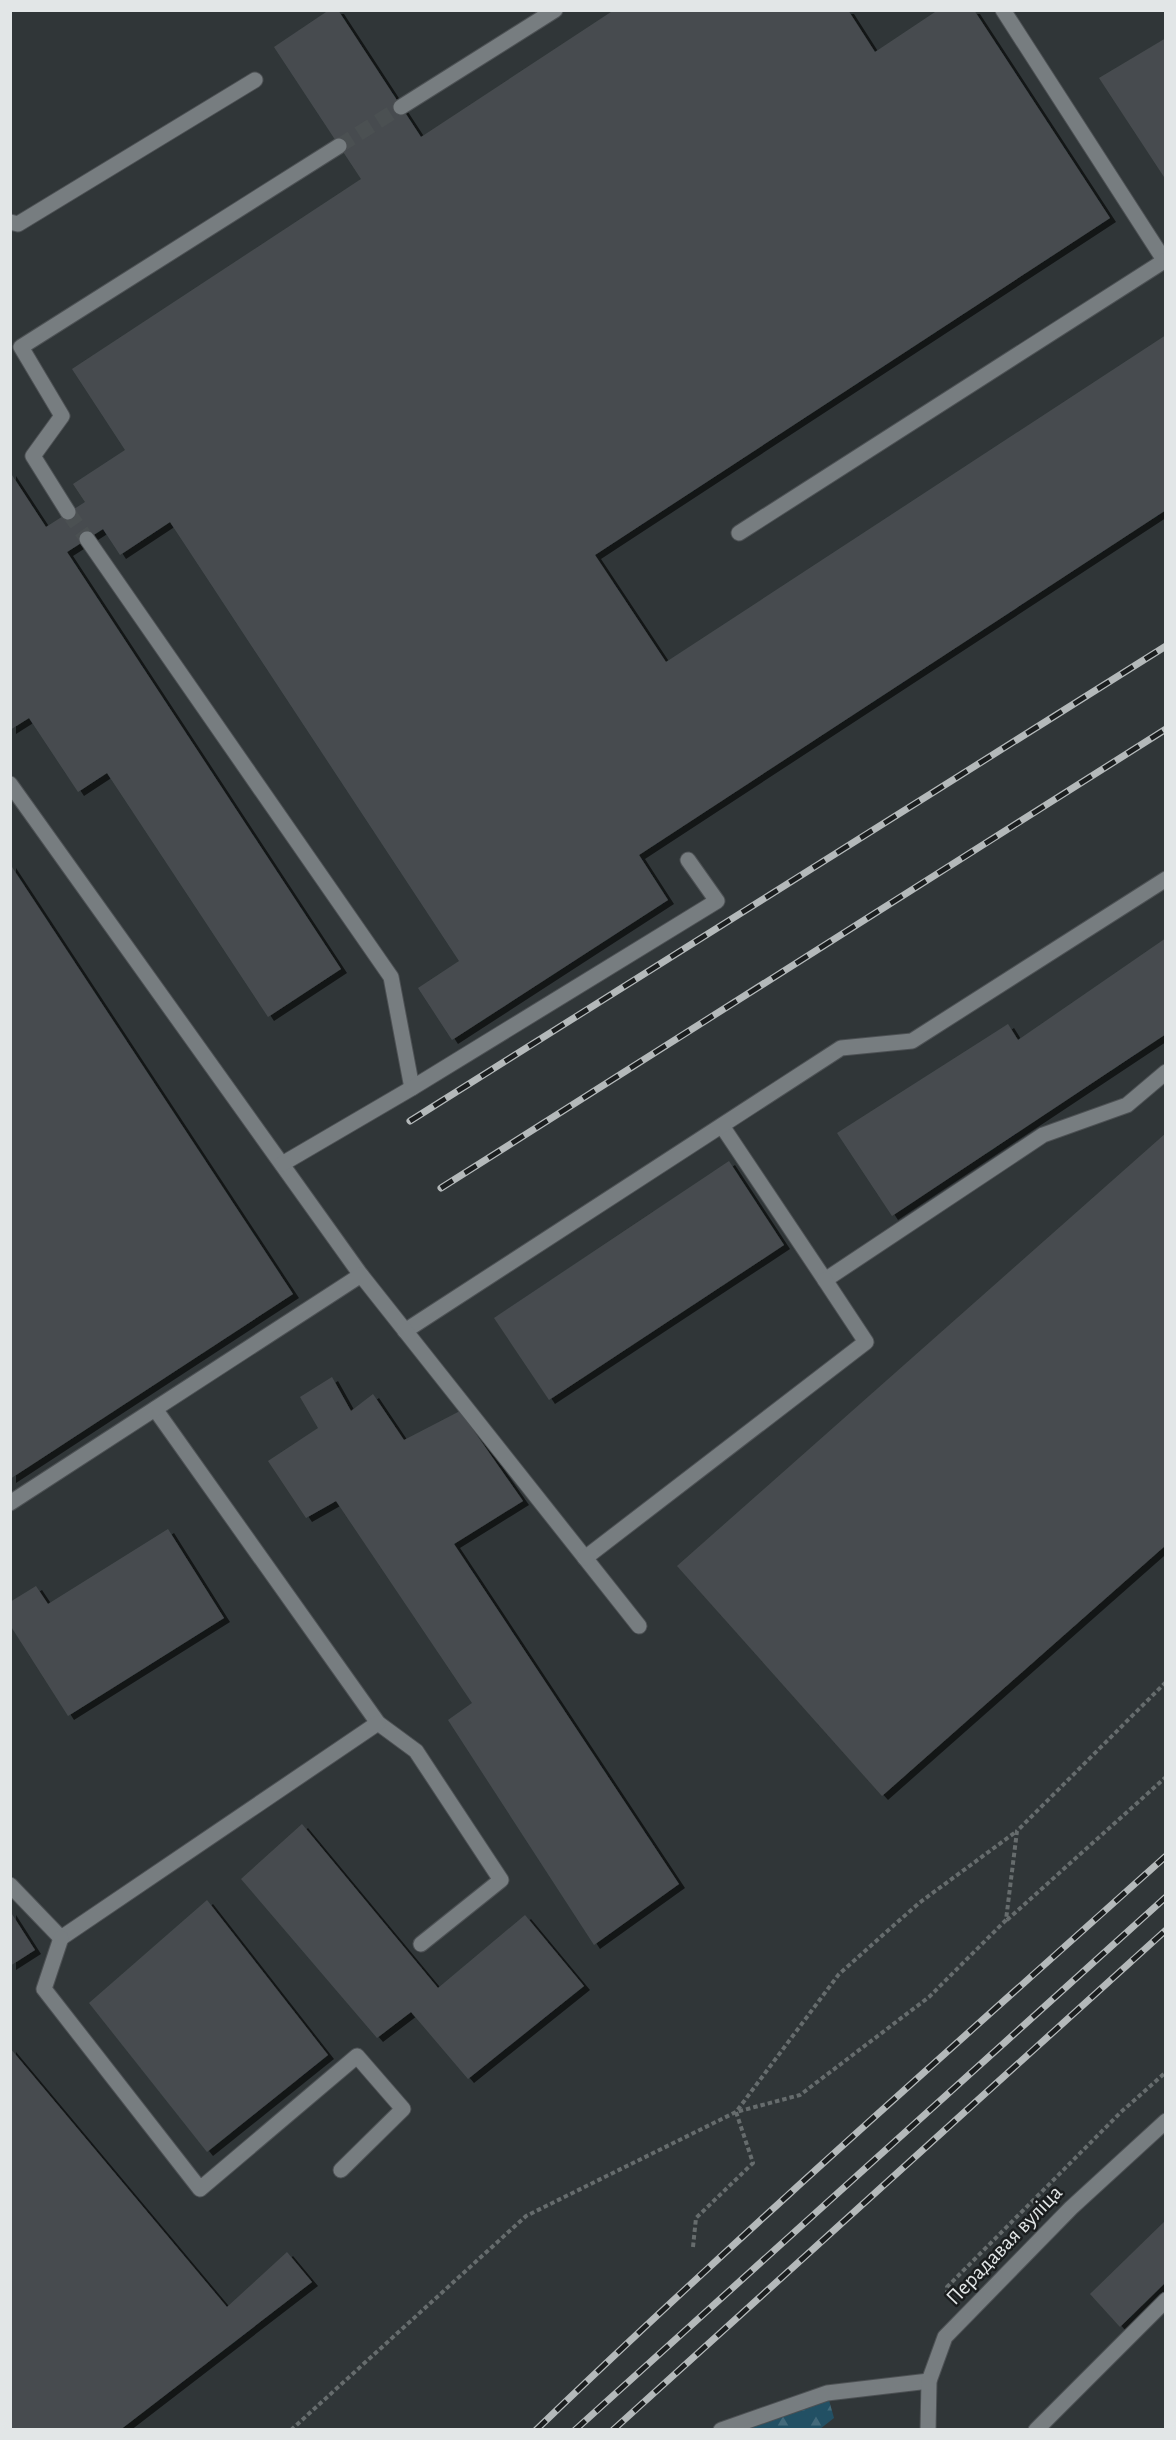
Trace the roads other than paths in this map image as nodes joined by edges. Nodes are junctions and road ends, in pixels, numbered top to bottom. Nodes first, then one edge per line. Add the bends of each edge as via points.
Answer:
1 (555, 10) edge
2 (1003, 10) edge
3 (255, 80) dead end
4 (401, 107) tunnel mouth
5 (339, 146) tunnel mouth
6 (10, 222) edge
7 (1165, 262) edge
8 (68, 512) tunnel mouth
9 (739, 533) dead end
10 (87, 539) tunnel mouth
11 (10, 784) edge
12 (688, 860) dead end
13 (1166, 879) edge
14 (1166, 1072) edge
15 (412, 1088) junction
16 (722, 1126) junction
17 (282, 1164) junction
18 (361, 1275) junction
19 (825, 1280) junction
20 (405, 1331) junction
21 (154, 1409) junction
22 (10, 1503) edge
23 (585, 1558) junction
24 (639, 1626) dead end
25 (378, 1723) junction
26 (10, 1885) edge
27 (61, 1938) junction
28 (421, 1944) dead end
29 (1166, 2121) edge
30 (341, 2170) dead end
31 (1166, 2300) edge
32 (928, 2381) junction
33 (721, 2430) edge
34 (928, 2430) edge
35 (1036, 2430) edge

1 - 4 street
2 - 7 street
3 - 6 street via 18,224
5 - 8 street via 21,346 62,416 33,456
7 - 9 street
10 - 15 street via 391,977
11 - 17 street
12 - 15 street via 717,902
13 - 16 street via 912,1041 841,1048
14 - 19 street via 1127,1105 1043,1135
15 - 17 street
16 - 19 street
16 - 20 street
17 - 18 street
18 - 20 street
18 - 21 street
19 - 23 street via 866,1342
20 - 23 street
21 - 22 street
21 - 25 street
23 - 24 street
25 - 27 street
25 - 28 street via 416,1751 501,1880
26 - 27 street
27 - 30 street via 44,1989 200,2189 357,2056 402,2109
29 - 32 street, Перадавая вуліца via 1071,2208 945,2337
31 - 35 street
32 - 33 street via 827,2393
32 - 34 street, Перадавая вуліца

